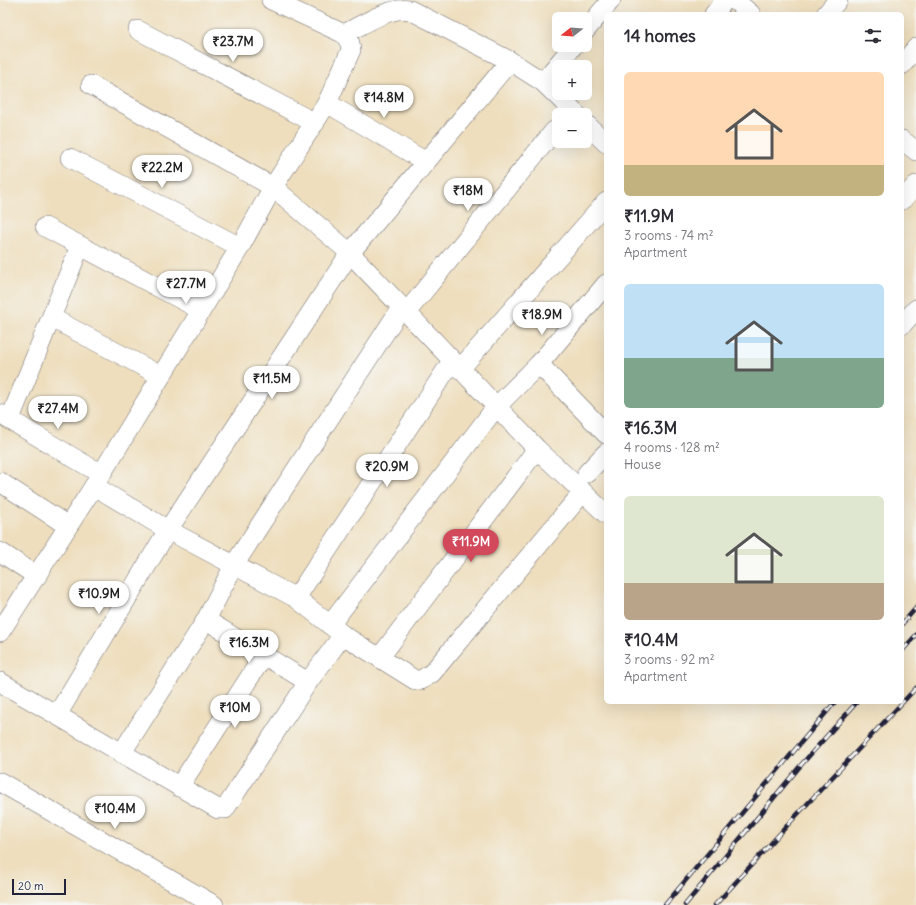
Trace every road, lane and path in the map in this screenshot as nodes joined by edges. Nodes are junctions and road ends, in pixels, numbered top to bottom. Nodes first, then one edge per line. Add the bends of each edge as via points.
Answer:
1 (271, 0) edge
2 (611, 0) edge
3 (725, 0) edge
4 (734, 0) edge
5 (838, 0) edge
6 (716, 12) edge
7 (749, 12) edge
8 (828, 12) edge
9 (592, 23) edge
10 (138, 30) dead end
11 (344, 34) junction
12 (916, 48) edge
13 (568, 52) edge
14 (510, 61) junction
15 (904, 63) edge
16 (543, 82) junction
17 (91, 85) dead end
18 (327, 103) junction
19 (570, 108) edge
20 (315, 123) junction
21 (592, 129) edge
22 (552, 133) edge
23 (604, 141) edge
24 (904, 142) edge
25 (916, 151) edge
26 (70, 158) dead end
27 (426, 162) junction
28 (916, 185) edge
29 (273, 187) junction
30 (904, 198) edge
31 (604, 204) edge
32 (45, 227) dead end
33 (80, 246) junction
34 (240, 247) junction
35 (350, 253) junction
36 (604, 286) edge
37 (916, 309) edge
38 (201, 310) junction
39 (404, 311) junction
40 (52, 318) junction
41 (904, 323) edge
42 (539, 364) junction
43 (456, 365) junction
44 (161, 376) junction
45 (496, 407) junction
46 (5, 417) edge
47 (604, 432) edge
48 (537, 449) junction
49 (604, 455) edge
50 (587, 473) dead end
51 (98, 480) junction
52 (0, 482) edge
53 (583, 492) junction
54 (604, 512) edge
55 (68, 526) junction
56 (168, 530) junction
57 (0, 552) edge
58 (234, 566) junction
59 (37, 576) junction
60 (296, 598) junction
61 (206, 620) junction
62 (2, 622) edge
63 (336, 630) junction
64 (264, 655) junction
65 (380, 657) junction
66 (0, 682) edge
67 (308, 682) junction
68 (57, 715) junction
69 (121, 754) junction
70 (0, 782) edge
71 (179, 787) junction
72 (214, 905) edge

1 - 11 street
2 - 9 street
3 - 6 street
4 - 7 street
5 - 8 street
10 - 20 street
11 - 14 street via 402,8
11 - 18 street via 351,50
12 - 15 street
13 - 16 street
14 - 16 street
14 - 27 street
16 - 19 street
17 - 29 street
18 - 20 street
18 - 27 street
20 - 29 street
21 - 23 street
22 - 39 street
24 - 25 street
26 - 34 street
27 - 35 street
28 - 30 street
29 - 34 street
29 - 35 street
31 - 43 street
32 - 33 street
33 - 38 street
33 - 40 street
34 - 38 street
35 - 39 street
35 - 56 street
36 - 42 street
37 - 41 street
38 - 44 street
39 - 43 street
39 - 58 street
40 - 44 street
40 - 46 street
42 - 45 street
42 - 47 street
43 - 45 street
43 - 60 street
44 - 51 street
45 - 48 street
45 - 63 street
46 - 51 street
48 - 53 street
48 - 65 street
49 - 50 street
51 - 55 street
51 - 56 street
52 - 55 street
53 - 54 street
53 - 65 street via 428,677 415,680
55 - 59 street
56 - 58 street
56 - 68 street
57 - 59 street
58 - 60 street
58 - 61 street
59 - 62 street
60 - 63 street
61 - 64 street
61 - 69 street
63 - 65 street
63 - 67 street
64 - 67 street
64 - 71 street
66 - 68 street
67 - 71 street via 225,810 218,809
68 - 69 street
69 - 71 street
70 - 72 street

